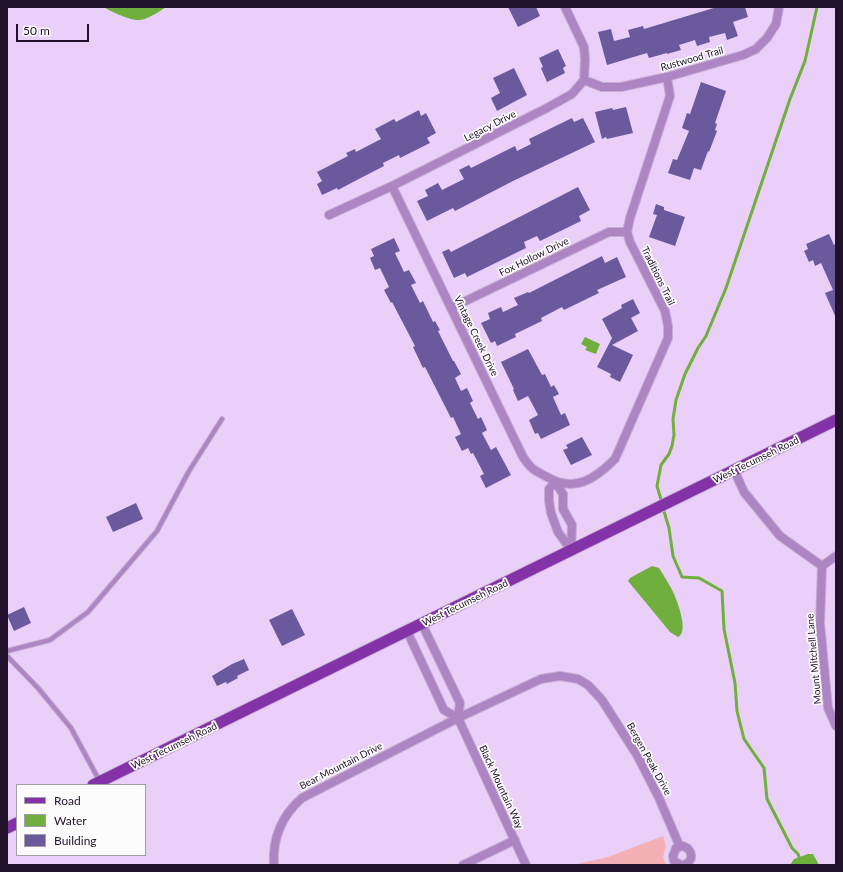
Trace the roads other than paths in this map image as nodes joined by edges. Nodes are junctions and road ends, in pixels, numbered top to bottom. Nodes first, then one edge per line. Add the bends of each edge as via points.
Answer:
1 (565, 7) edge
2 (779, 7) edge
3 (667, 77) junction
4 (584, 80) junction
5 (392, 186) junction
6 (329, 215) dead end
7 (627, 232) junction
8 (451, 308) junction
9 (222, 419) dead end
10 (836, 420) edge
11 (734, 470) junction
12 (555, 482) junction
13 (571, 550) junction
14 (836, 556) edge
15 (822, 566) junction
16 (422, 624) junction
17 (407, 631) junction
18 (7, 651) edge
19 (7, 656) edge
20 (458, 718) junction
21 (836, 726) edge
22 (97, 783) edge
23 (16, 823) edge
24 (7, 828) edge
25 (515, 840) junction
26 (680, 847) junction
27 (274, 865) edge
28 (463, 865) edge
29 (526, 865) edge
30 (684, 865) edge

1 - 4 street via 584,47
2 - 3 street, Rustwood Trail via 776,24 756,49
3 - 4 street, Rustwood Trail via 621,87 602,87
3 - 7 street via 670,96
4 - 5 street, Legacy Drive via 572,94 547,108
5 - 6 street, Legacy Drive
5 - 8 street, Vintage Creek Drive
7 - 8 street, Fox Hollow Drive via 609,232
7 - 12 street, Traditions Trail via 665,311 668,338 615,459 601,473 589,480 571,484
8 - 12 street, Vintage Creek Drive via 523,457 530,468
9 - 18 lane via 157,531 88,612 50,640
10 - 11 main road, West Tecumseh Road
11 - 13 main road, West Tecumseh Road
11 - 15 street via 744,492 780,536
12 - 13 street via 563,494 563,509 572,525
12 - 13 street via 549,489 548,501 558,532
13 - 16 main road, West Tecumseh Road
14 - 15 street
15 - 21 street, Mount Mitchell Lane via 820,623 828,708
16 - 17 main road, West Tecumseh Road
16 - 20 street, Black Mountain Way via 460,703
17 - 20 street, Black Mountain Way via 444,710
17 - 22 main road, West Tecumseh Road
19 - 22 lane via 71,728
20 - 25 street, Black Mountain Way
20 - 26 street, Bergen Peak Drive via 541,679 560,676 578,679 588,685 602,700 631,744 659,798
20 - 27 street, Bear Mountain Drive via 294,804 278,830 273,852
23 - 24 main road
25 - 28 street
25 - 29 street, Black Mountain Way
26 - 30 street, Bergen Peak Drive via 675,850 674,861
26 - 30 street, Bergen Peak Drive via 687,848 692,854

